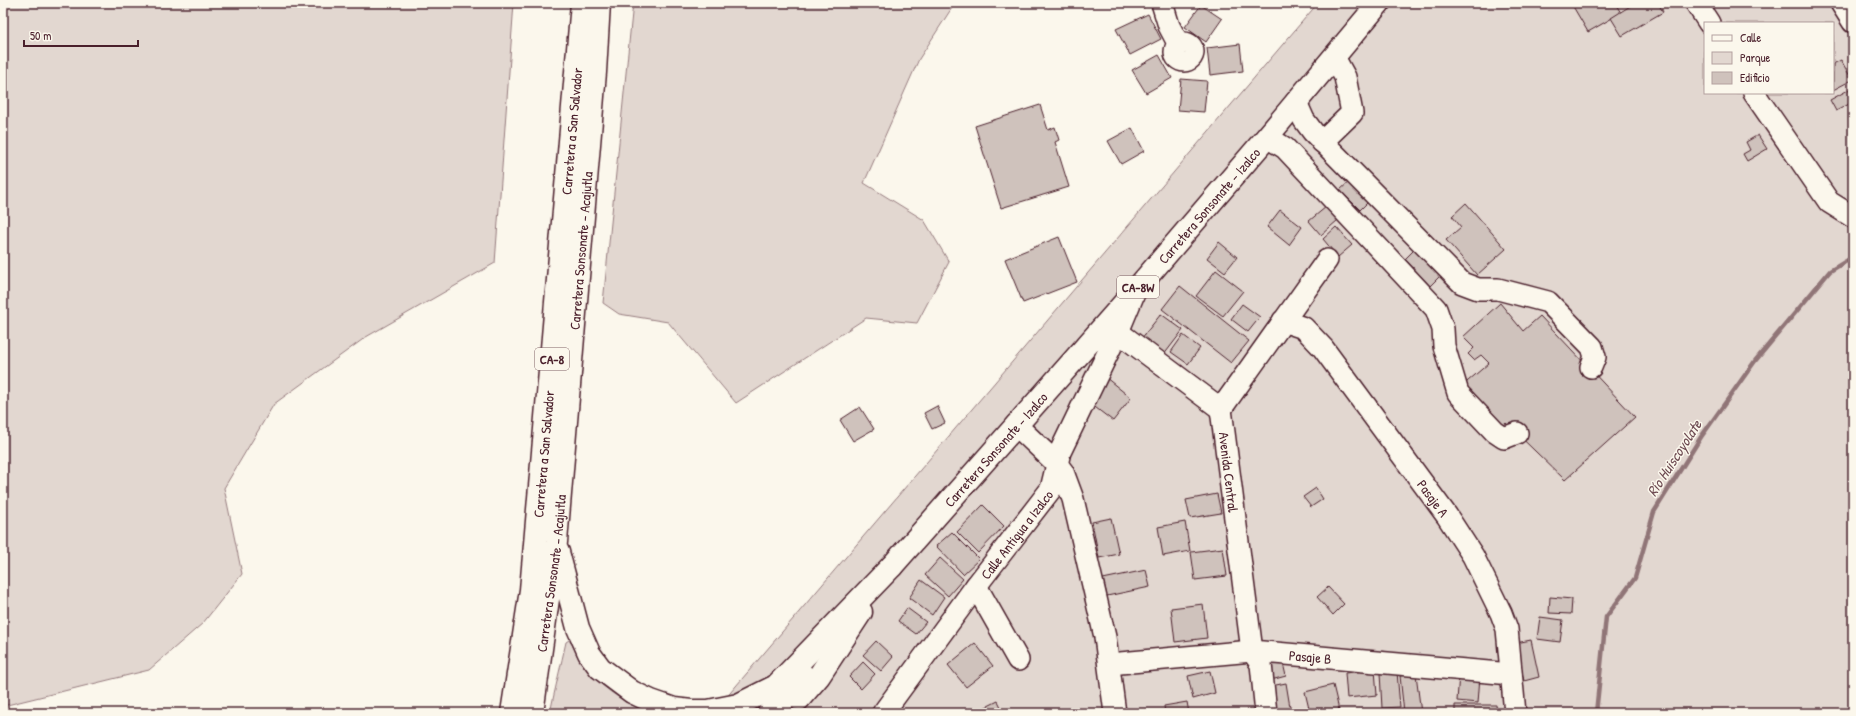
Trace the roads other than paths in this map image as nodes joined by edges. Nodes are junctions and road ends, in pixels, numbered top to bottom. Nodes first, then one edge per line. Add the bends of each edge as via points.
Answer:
1 (582, 3) edge
2 (599, 3) edge
3 (1162, 3) edge
4 (1379, 3) edge
5 (1841, 3) edge
6 (1699, 4) edge
7 (1708, 22) edge
8 (1853, 22) edge
9 (1179, 45) dead end
10 (1334, 57) junction
11 (1755, 94) edge
12 (1296, 102) junction
13 (1267, 137) junction
14 (1322, 142) junction
15 (1853, 217) edge
16 (1327, 260) dead end
17 (1134, 292) junction
18 (1283, 321) junction
19 (1118, 332) junction
20 (1591, 367) dead end
21 (1220, 409) junction
22 (1016, 425) junction
23 (1516, 433) dead end
24 (1056, 463) junction
25 (556, 542) junction
26 (892, 566) junction
27 (976, 586) junction
28 (1252, 651) junction
29 (1018, 660) dead end
30 (1109, 664) junction
31 (1511, 674) junction
32 (512, 713) edge
33 (532, 713) edge
34 (769, 713) edge
35 (786, 713) edge
36 (882, 713) edge
37 (1115, 713) edge
38 (1266, 713) edge
39 (1515, 713) edge

1 - 32 main road, Carretera a San Salvador / CA-8 via 531,590
2 - 25 main road, Carretera Sonsonate - Acajutla / CA-8 via 595,80
3 - 9 street via 1169,26
4 - 10 main road, Carretera Sonsonate - Izalco / CA-8W
5 - 8 street
6 - 7 street
10 - 12 main road, Carretera Sonsonate - Izalco / CA-8W
10 - 14 street via 1345,77 1352,113
11 - 15 street via 1829,202
12 - 13 main road, Carretera Sonsonate - Izalco / CA-8W
12 - 14 street via 1304,120
13 - 17 main road, Carretera Sonsonate - Izalco / CA-8W
13 - 23 street via 1285,148 1436,309 1458,393 1504,438
14 - 20 street via 1462,283 1548,302 1592,347 1595,357
16 - 18 street
17 - 19 street, Calle Antigua a Izalco
17 - 22 main road, Carretera Sonsonate - Izalco / CA-8W
18 - 21 street
18 - 31 street, Pasaje A via 1304,328 1323,348 1447,516 1473,556 1507,629
19 - 21 street
19 - 24 street, Calle Antigua a Izalco
21 - 28 street, Avenida Central
22 - 24 street
22 - 26 main road, Carretera Sonsonate - Izalco / CA-8W
24 - 27 street, Calle Antigua a Izalco via 1055,479 1051,489
24 - 30 street via 1063,472 1073,499
25 - 26 main road via 578,628 589,653 600,668 632,692 651,701 691,711 708,711 738,705 776,686
25 - 33 main road, Carretera Sonsonate - Acajutla / CA-8
26 - 34 main road via 784,700
26 - 35 main road via 818,676
27 - 29 street
27 - 36 street, Calle Antigua a Izalco
28 - 30 street, Pasaje B
28 - 31 street, Pasaje B
28 - 38 street, Avenida Central via 1261,664
30 - 37 street
31 - 39 street, Pasaje A

